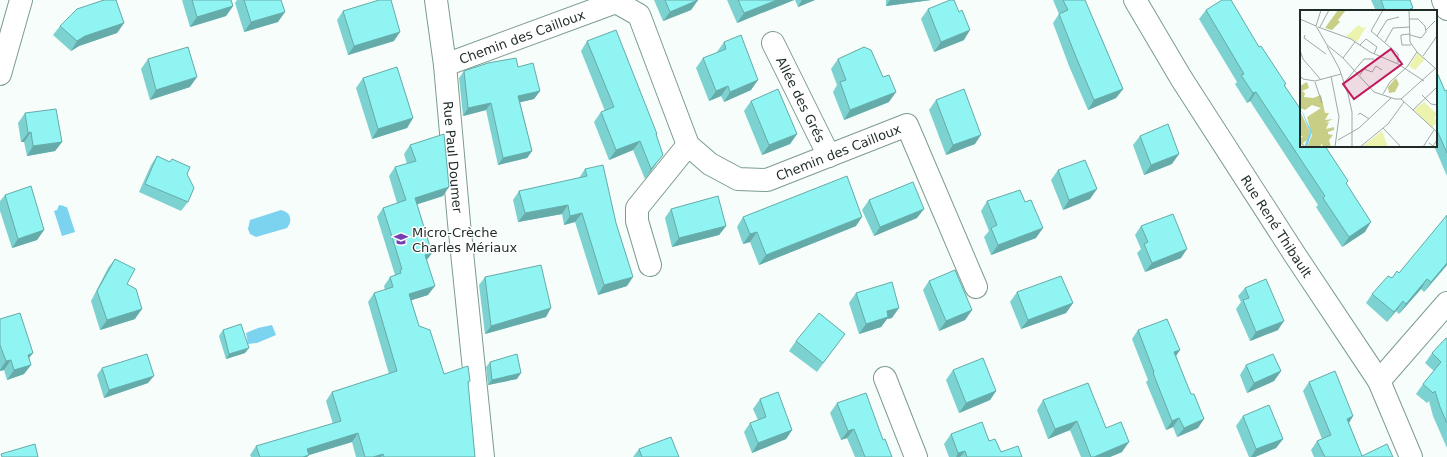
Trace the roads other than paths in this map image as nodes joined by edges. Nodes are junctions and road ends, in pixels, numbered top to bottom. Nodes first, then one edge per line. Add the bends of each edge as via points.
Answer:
1 (21, 0) edge
2 (436, 0) edge
3 (1135, 0) edge
4 (1443, 0) edge
5 (1447, 9) edge
6 (774, 43) dead end
7 (445, 65) junction
8 (0, 74) edge
9 (688, 145) junction
10 (829, 156) junction
11 (650, 265) dead end
12 (976, 287) dead end
13 (1447, 303) edge
14 (885, 378) dead end
15 (1379, 381) junction
16 (483, 457) edge
17 (916, 457) edge
18 (1411, 457) edge

1 - 8 street
2 - 7 street, Rue Paul Doumer
3 - 15 street, Rue René Thibault via 1185,85
4 - 5 street
6 - 10 street, Allée des Grés
7 - 9 street, Chemin des Cailloux via 616,2 639,15
7 - 16 street, Rue Paul Doumer
9 - 10 street, Chemin des Cailloux via 710,164 738,179 767,180
9 - 11 street via 637,208 637,221
10 - 12 street, Chemin des Cailloux via 907,125
13 - 15 street
14 - 17 street
15 - 18 street, Rue René Thibault

